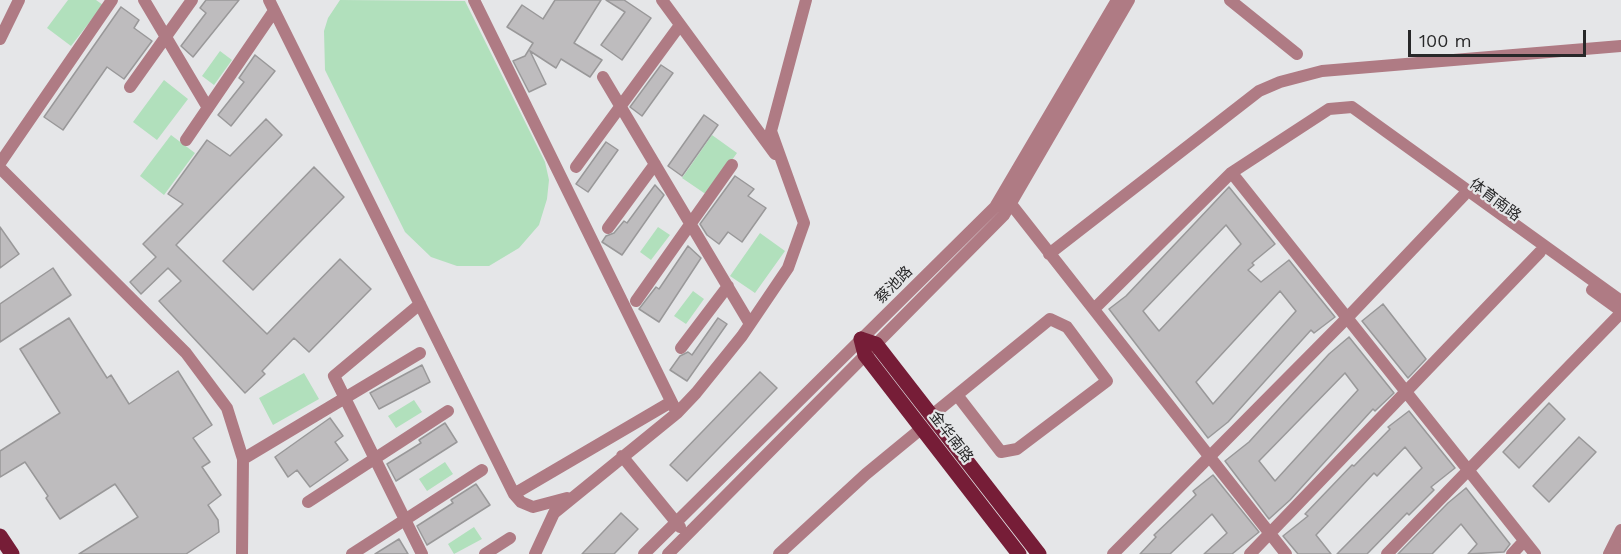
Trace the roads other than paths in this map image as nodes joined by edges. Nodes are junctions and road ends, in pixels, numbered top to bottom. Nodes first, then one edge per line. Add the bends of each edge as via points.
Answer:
1 (19, 0) edge
2 (112, 0) edge
3 (144, 0) edge
4 (192, 0) edge
5 (474, 0) edge
6 (662, 0) edge
7 (806, 0) edge
8 (1117, 0) edge
9 (1129, 0) edge
10 (1230, 0) edge
11 (272, 5) edge
12 (680, 24) junction
13 (165, 38) junction
14 (0, 39) edge
15 (1621, 46) edge
16 (1297, 54) dead end
17 (603, 77) dead end
18 (130, 87) dead end
19 (620, 106) junction
20 (208, 108) junction
21 (1352, 110) junction
22 (186, 140) dead end
23 (783, 163) junction
24 (655, 164) junction
25 (0, 165) edge
26 (732, 165) dead end
27 (576, 167) dead end
28 (1235, 177) junction
29 (1464, 195) junction
30 (1007, 199) junction
31 (691, 224) junction
32 (608, 228) dead end
33 (1540, 252) junction
34 (1049, 254) junction
35 (728, 286) junction
36 (636, 301) dead end
37 (1621, 301) edge
38 (420, 304) junction
39 (1096, 311) junction
40 (1621, 312) edge
41 (1347, 318) junction
42 (750, 324) junction
43 (867, 346) junction
44 (681, 348) dead end
45 (420, 353) dead end
46 (1406, 392) junction
47 (957, 395) junction
48 (345, 398) junction
49 (674, 407) junction
50 (448, 411) dead end
51 (926, 422) junction
52 (1211, 455) junction
53 (622, 456) junction
54 (243, 459) junction
55 (375, 459) junction
56 (482, 470) dead end
57 (1468, 470) junction
58 (514, 494) junction
59 (577, 495) junction
60 (308, 502) dead end
61 (405, 520) junction
62 (676, 522) junction
63 (1621, 530) edge
64 (1270, 533) junction
65 (687, 535) junction
66 (0, 536) edge
67 (510, 538) dead end
68 (1524, 541) junction
69 (12, 554) edge
70 (242, 554) edge
71 (352, 554) edge
72 (422, 554) edge
73 (485, 554) edge
74 (535, 554) edge
75 (644, 554) edge
76 (668, 554) edge
77 (779, 554) edge
78 (1019, 554) edge
79 (1039, 554) edge
80 (1113, 554) edge
81 (1250, 554) edge
82 (1286, 554) edge
83 (1387, 554) edge
84 (1512, 554) edge
85 (1535, 554) edge
86 (1609, 554) edge

1 - 14 street
2 - 25 street
3 - 13 street
4 - 13 street
5 - 49 street
6 - 12 street
7 - 23 street via 771,131
8 - 30 street, 蔡池路
9 - 30 street, 蔡池路
10 - 16 street
11 - 20 street
11 - 38 street
12 - 19 street
12 - 23 street
13 - 18 street
13 - 20 street
15 - 34 street via 1322,71 1280,82 1259,91
17 - 19 street
19 - 24 street
19 - 27 street
20 - 22 street
21 - 28 street via 1330,114
21 - 29 street, 体育南路
21 - 37 street, 体育南路
21 - 39 street via 1329,109 1232,173
23 - 42 street via 804,223 788,268
24 - 31 street
24 - 32 street
25 - 54 street via 186,353 226,408
26 - 31 street
28 - 39 street
28 - 41 street
29 - 33 street, 体育南路
29 - 41 street
30 - 34 street
30 - 43 street, 蔡池路 via 988,214
31 - 35 street
31 - 36 street
33 - 40 street, 体育南路
33 - 46 street
34 - 39 street
35 - 42 street
35 - 44 street
38 - 48 street via 334,376
38 - 58 street
39 - 52 street
40 - 57 street
41 - 46 street
41 - 52 street
42 - 49 street via 696,393
43 - 51 main road, 金华南路
43 - 62 street, 蔡池路
43 - 65 street, 蔡池路
45 - 48 street
46 - 57 street
46 - 64 street
47 - 47 street via 1050,319 1067,327 1107,381 1017,449 1001,452
47 - 51 street
48 - 54 street
48 - 55 street
49 - 53 street
49 - 58 street
50 - 55 street
51 - 77 street
51 - 78 main road, 金华南路
51 - 79 main road, 金华南路
52 - 64 street
52 - 80 street
53 - 59 street
53 - 62 street
54 - 70 street
55 - 60 street
55 - 61 street
56 - 61 street
57 - 68 street
57 - 83 street
58 - 59 street via 520,502 533,507
59 - 74 street via 554,513
61 - 71 street
61 - 72 street
62 - 65 street
62 - 75 street, 蔡池路
63 - 86 street
64 - 81 street
64 - 82 street
65 - 76 street, 蔡池路
66 - 69 main road
67 - 73 street
68 - 84 street
68 - 85 street

